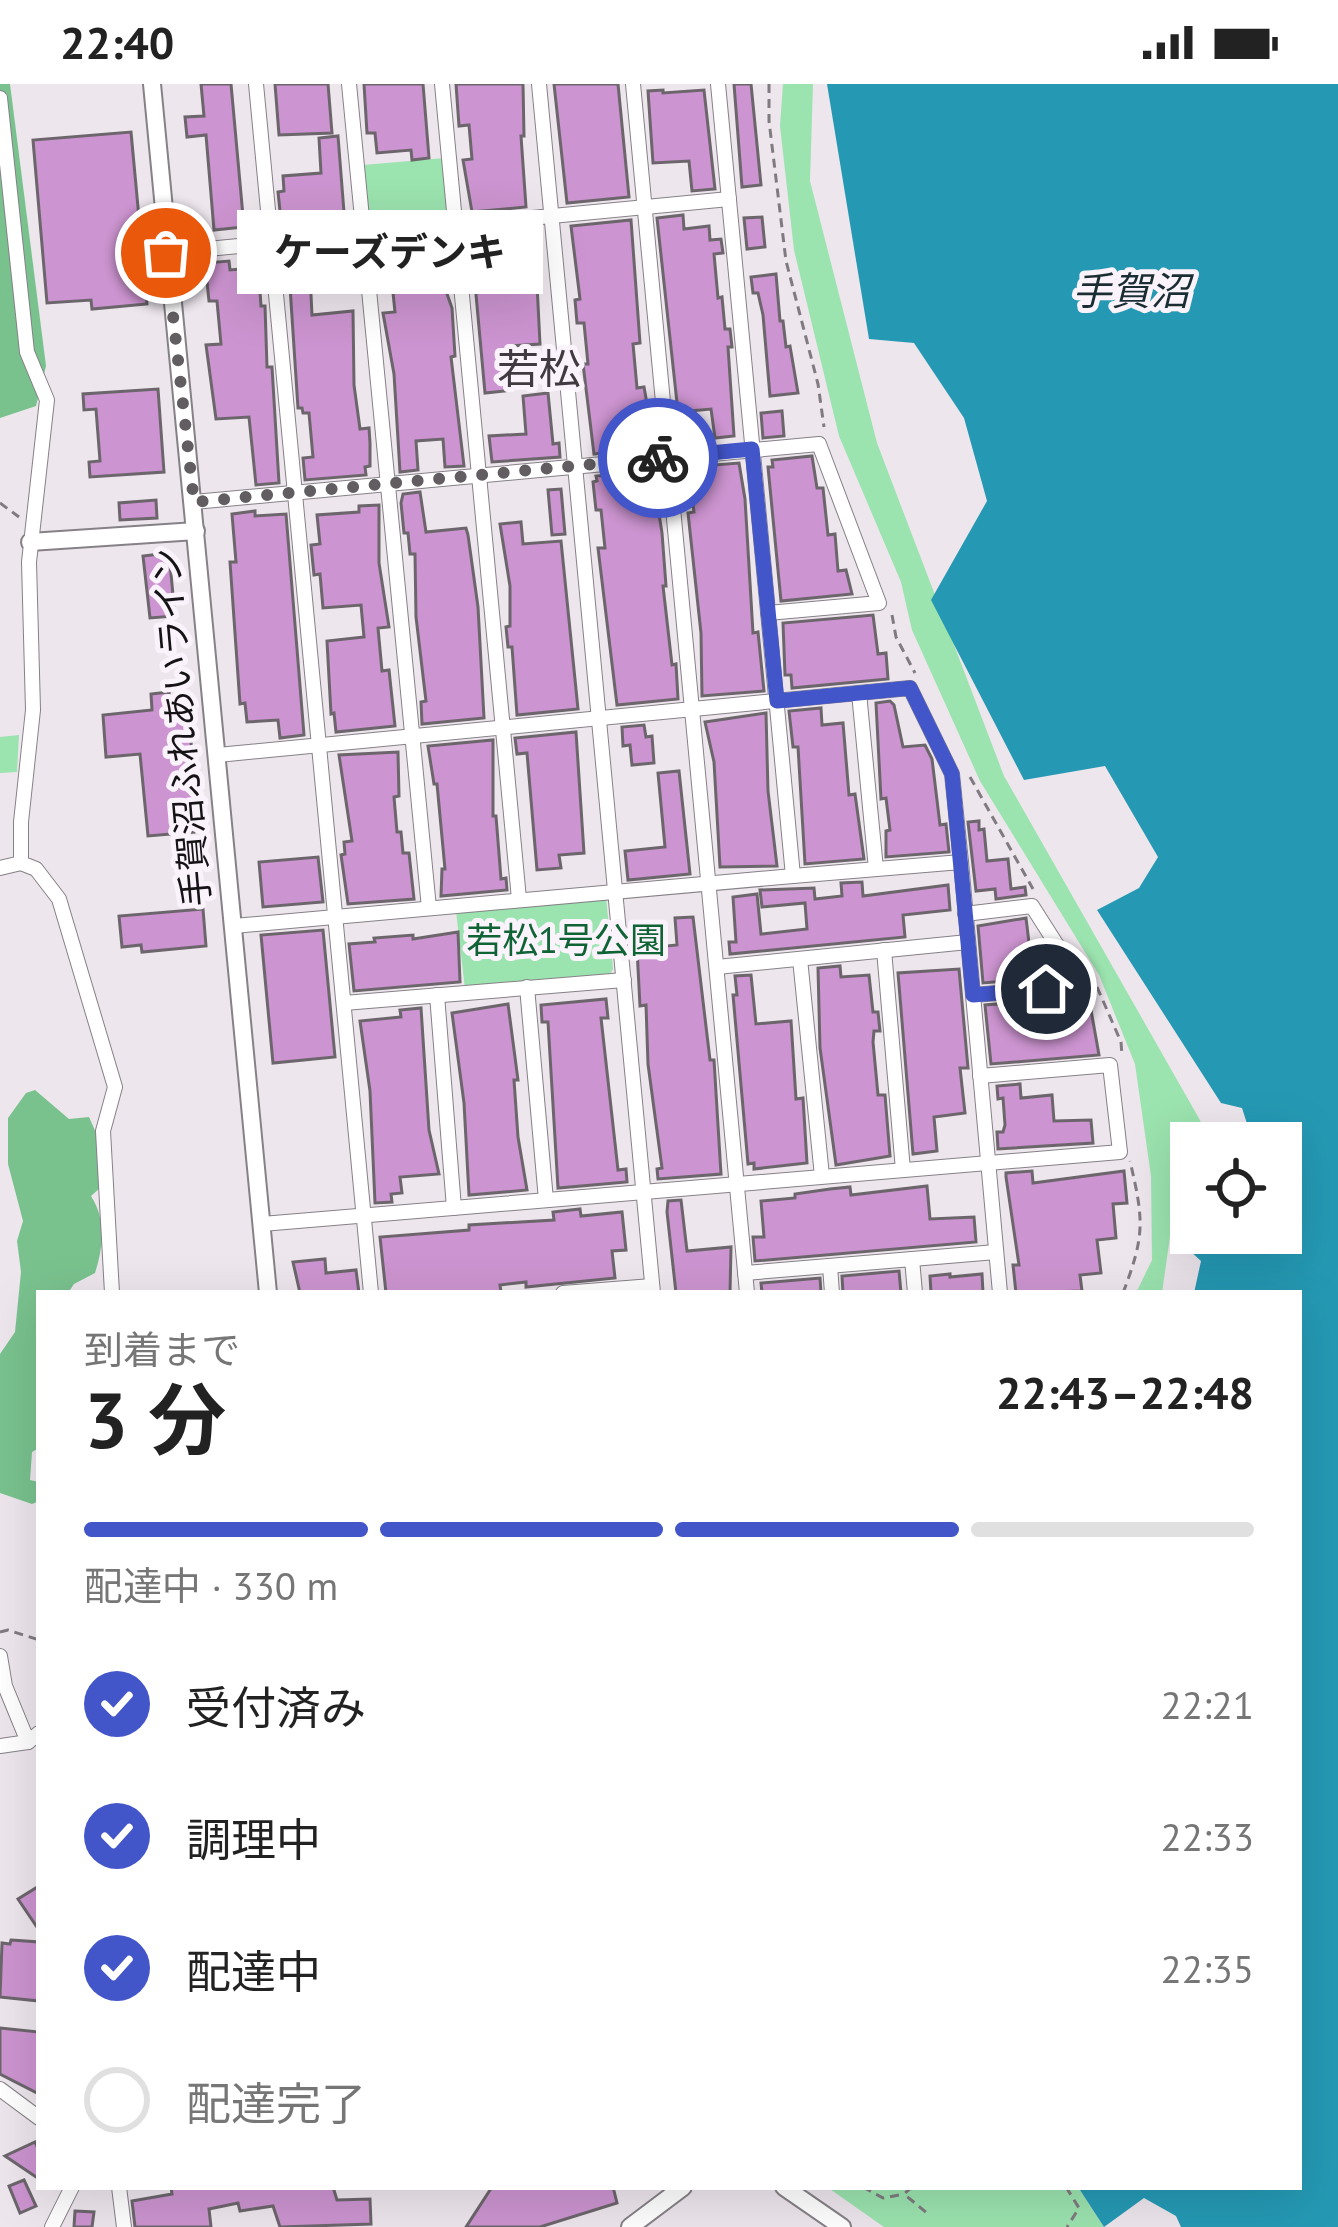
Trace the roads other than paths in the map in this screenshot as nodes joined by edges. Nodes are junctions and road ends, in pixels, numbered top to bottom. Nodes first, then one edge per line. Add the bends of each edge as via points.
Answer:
1 (152, 84) edge
2 (256, 84) edge
3 (350, 84) edge
4 (442, 84) edge
5 (539, 84) edge
6 (633, 84) edge
7 (718, 84) edge
8 (0, 98) edge
9 (729, 199) junction
10 (646, 206) junction
11 (551, 216) junction
12 (455, 225) junction
13 (363, 234) junction
14 (271, 243) junction
15 (166, 253) junction
16 (752, 449) junction
17 (667, 457) junction
18 (574, 466) junction
19 (479, 476) junction
20 (389, 484) junction
21 (296, 494) junction
22 (194, 502) junction
23 (196, 531) junction
24 (30, 542) junction
25 (768, 614) junction
26 (859, 693) junction
27 (777, 701) junction
28 (692, 710) junction
29 (599, 718) junction
30 (502, 727) junction
31 (412, 736) junction
32 (319, 745) junction
33 (218, 755) junction
34 (961, 862) junction
35 (21, 863) junction
36 (0, 868) edge
37 (876, 869) junction
38 (793, 876) junction
39 (709, 884) junction
40 (615, 892) junction
41 (519, 899) junction
42 (429, 908) junction
43 (965, 914) junction
44 (336, 916) junction
45 (234, 926) junction
46 (968, 942) junction
47 (884, 950) junction
48 (800, 959) junction
49 (717, 967) junction
50 (623, 980) junction
51 (527, 987) junction
52 (437, 995) junction
53 (973, 995) junction
54 (344, 1003) junction
55 (980, 1076) junction
56 (989, 1162) junction
57 (903, 1170) junction
58 (822, 1176) junction
59 (737, 1184) junction
60 (643, 1193) junction
61 (546, 1200) junction
62 (454, 1208) junction
63 (364, 1216) junction
64 (262, 1224) junction
65 (996, 1252) junction
66 (912, 1259) junction
67 (830, 1266) junction
68 (745, 1273) junction
69 (652, 1289) edge
70 (112, 1290) edge
71 (268, 1290) edge
72 (371, 1290) edge
73 (747, 1290) edge
74 (832, 1290) edge
75 (915, 1290) edge
76 (1000, 1290) edge
77 (0, 1657) edge
78 (34, 1738) edge
79 (0, 1747) edge
80 (0, 2089) edge
81 (36, 2116) edge
82 (70, 2190) edge
83 (119, 2190) edge
84 (680, 2190) edge
85 (788, 2190) edge
86 (649, 2222) edge
87 (52, 2227) edge
88 (124, 2227) edge
89 (630, 2227) edge
90 (842, 2227) edge

1 - 15 street, 手賀沼ふれあいライン
2 - 14 street
3 - 13 street
4 - 12 street
5 - 11 street
6 - 10 street
7 - 9 street
8 - 24 street via 27,352 47,400
9 - 10 street
9 - 16 street
10 - 11 street
10 - 17 street
11 - 12 street
11 - 18 street
12 - 13 street
12 - 19 street
13 - 14 street
13 - 20 street
14 - 15 street
14 - 21 street
15 - 22 street, 手賀沼ふれあいライン
16 - 17 street
16 - 25 street
16 - 25 street via 819,445 879,603
17 - 18 street
17 - 28 street
18 - 19 street
18 - 29 street
19 - 20 street
19 - 30 street
20 - 21 street
20 - 31 street
21 - 22 street
21 - 32 street
22 - 23 street, 手賀沼ふれあいライン
23 - 24 street
23 - 33 street, 手賀沼ふれあいライン
24 - 35 street via 33,710
25 - 27 street
26 - 27 street
26 - 34 street via 910,688 952,774
26 - 37 street
27 - 28 street
27 - 38 street
28 - 29 street
28 - 39 street
29 - 30 street
29 - 40 street
30 - 31 street
30 - 41 street
31 - 32 street
31 - 42 street
32 - 33 street
32 - 44 street
33 - 45 street, 手賀沼ふれあいライン
34 - 37 street
34 - 43 street
35 - 36 street
35 - 70 street via 59,899 115,1087 103,1131
37 - 38 street
38 - 39 street
39 - 40 street
39 - 49 street
40 - 41 street
40 - 50 street
41 - 42 street
42 - 44 street
43 - 46 street
43 - 53 street via 1032,906 1083,986
44 - 45 street
44 - 54 street
45 - 64 street, 手賀沼ふれあいライン
46 - 47 street
46 - 53 street
47 - 48 street
47 - 57 street
48 - 49 street
48 - 58 street
49 - 59 street
50 - 51 street
50 - 60 street
51 - 52 street
51 - 61 street
52 - 54 street
52 - 62 street
53 - 55 street
54 - 63 street
55 - 56 street
55 - 56 street via 1110,1066 1120,1151
56 - 57 street
56 - 65 street
57 - 58 street
58 - 59 street
59 - 60 street
59 - 68 street
60 - 61 street
60 - 69 street
61 - 62 street
62 - 63 street
63 - 64 street
63 - 72 street
64 - 71 street, 手賀沼ふれあいライン
65 - 66 street
65 - 76 street
66 - 67 street
66 - 75 street
67 - 68 street
67 - 74 street
68 - 73 street
77 - 78 street via 5,1686
78 - 79 street
80 - 81 street
82 - 87 street
83 - 88 street
84 - 86 street
85 - 90 street
86 - 89 street

